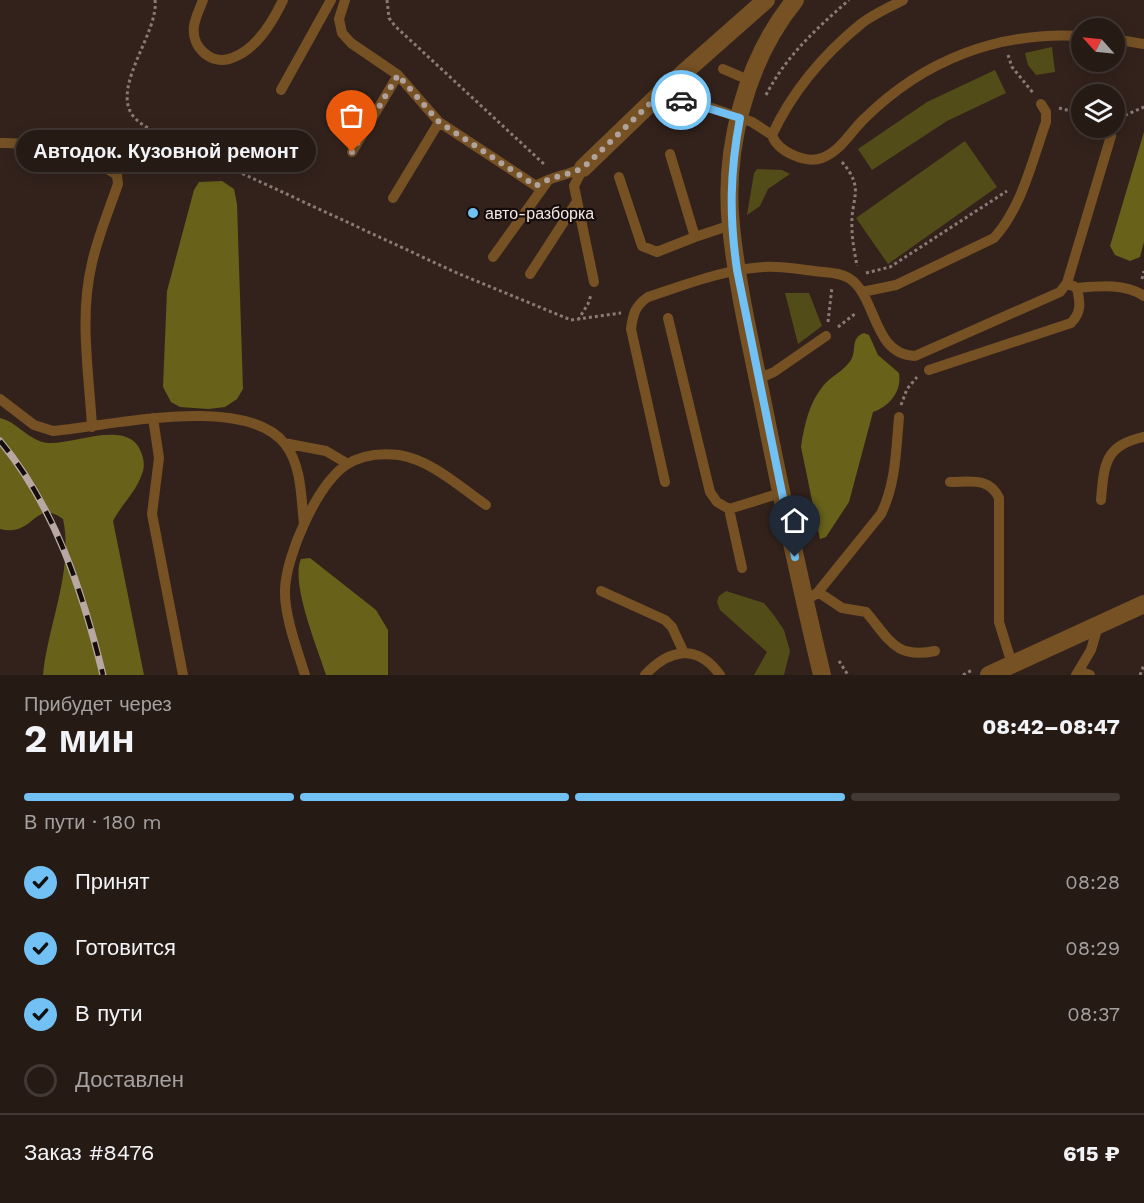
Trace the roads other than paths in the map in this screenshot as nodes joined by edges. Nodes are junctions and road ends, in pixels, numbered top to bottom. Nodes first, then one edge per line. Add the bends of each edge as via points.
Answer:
1 (203, 0) edge
2 (283, 0) edge
3 (331, 0) edge
4 (345, 0) edge
5 (766, 0) edge
6 (795, 0) edge
7 (903, 0) edge
8 (1071, 36) edge
9 (1125, 41) edge
10 (1144, 44) edge
11 (723, 69) dead end
12 (398, 75) junction
13 (751, 81) junction
14 (281, 90) dead end
15 (663, 91) junction
16 (1041, 104) dead end
17 (740, 118) junction
18 (439, 122) junction
19 (772, 135) junction
20 (1110, 138) edge
21 (0, 143) edge
22 (352, 152) dead end
23 (670, 154) dead end
24 (583, 168) junction
25 (550, 177) junction
26 (619, 177) dead end
27 (393, 198) dead end
28 (576, 202) junction
29 (731, 225) junction
30 (695, 237) junction
31 (493, 257) dead end
32 (737, 270) junction
33 (530, 274) dead end
34 (594, 282) road end
35 (1072, 286) junction
36 (862, 292) junction
37 (1144, 296) edge
38 (668, 318) dead end
39 (826, 336) road end
40 (929, 370) road end
41 (758, 379) junction
42 (0, 399) edge
43 (899, 417) road end
44 (153, 418) junction
45 (92, 427) junction
46 (1144, 436) edge
47 (284, 443) junction
48 (348, 464) junction
49 (665, 482) dead end
50 (950, 482) dead end
51 (781, 493) junction
52 (1101, 500) dead end
53 (486, 505) dead end
54 (729, 509) junction
55 (304, 524) junction
56 (741, 568) dead end
57 (601, 591) dead end
58 (812, 596) junction
59 (1144, 604) edge
60 (1098, 626) junction
61 (935, 651) dead end
62 (684, 653) junction
63 (1012, 664) junction
64 (1077, 673) edge
65 (646, 674) edge
66 (183, 675) edge
67 (305, 675) edge
68 (720, 675) edge
69 (822, 675) edge
70 (989, 675) edge
71 (1090, 675) edge

1 - 2 lane via 194,25 194,39 202,52 220,60 232,59 253,44
3 - 14 lane
4 - 12 lane via 339,19 342,33
5 - 15 street
6 - 13 street via 781,18
7 - 19 lane via 863,22 824,60 796,92
8 - 19 lane via 1045,36 971,49 917,75 865,118 834,152 819,159 787,152 775,143
9 - 10 lane
11 - 13 lane
12 - 18 lane
12 - 22 lane
13 - 17 street
15 - 17 lane
15 - 24 street
16 - 36 lane via 1046,122 1005,226 994,238 896,285
17 - 19 lane
17 - 29 street via 731,164
18 - 25 lane via 536,186
18 - 27 lane
20 - 35 lane
21 - 45 lane via 37,144 117,175 118,184 92,262 87,291 86,351
23 - 30 lane
24 - 25 lane
24 - 28 lane via 574,186
25 - 31 lane
26 - 30 lane via 642,246 657,252
28 - 33 lane
28 - 34 lane
29 - 30 lane
29 - 32 street
32 - 36 lane via 767,267 834,273 845,276
32 - 41 street
32 - 49 lane via 648,297 633,311 631,329
35 - 36 lane via 915,356 892,348
35 - 37 lane via 1129,289
35 - 40 lane via 1081,306 1071,323
38 - 54 lane via 711,492 717,502
39 - 41 lane
41 - 51 street
42 - 45 lane via 34,425 53,431
43 - 58 lane via 888,499 868,531
44 - 45 lane
44 - 47 lane via 176,415 244,419
44 - 66 lane via 159,458 152,514
46 - 52 lane via 1124,441 1110,453 1103,472
47 - 48 lane via 326,451
47 - 55 lane via 297,470
48 - 53 lane via 373,454 413,459
48 - 55 lane via 333,476
50 - 63 lane via 982,481 995,489 999,498 999,622
51 - 54 lane
51 - 58 street
54 - 56 lane
55 - 67 lane via 289,566 285,592
57 - 62 lane via 665,620
58 - 61 lane via 866,612 900,651
58 - 69 street
59 - 60 street
60 - 63 street
60 - 64 lane via 1094,644
62 - 65 lane via 658,661
62 - 68 lane via 705,660
63 - 70 street
64 - 71 lane

